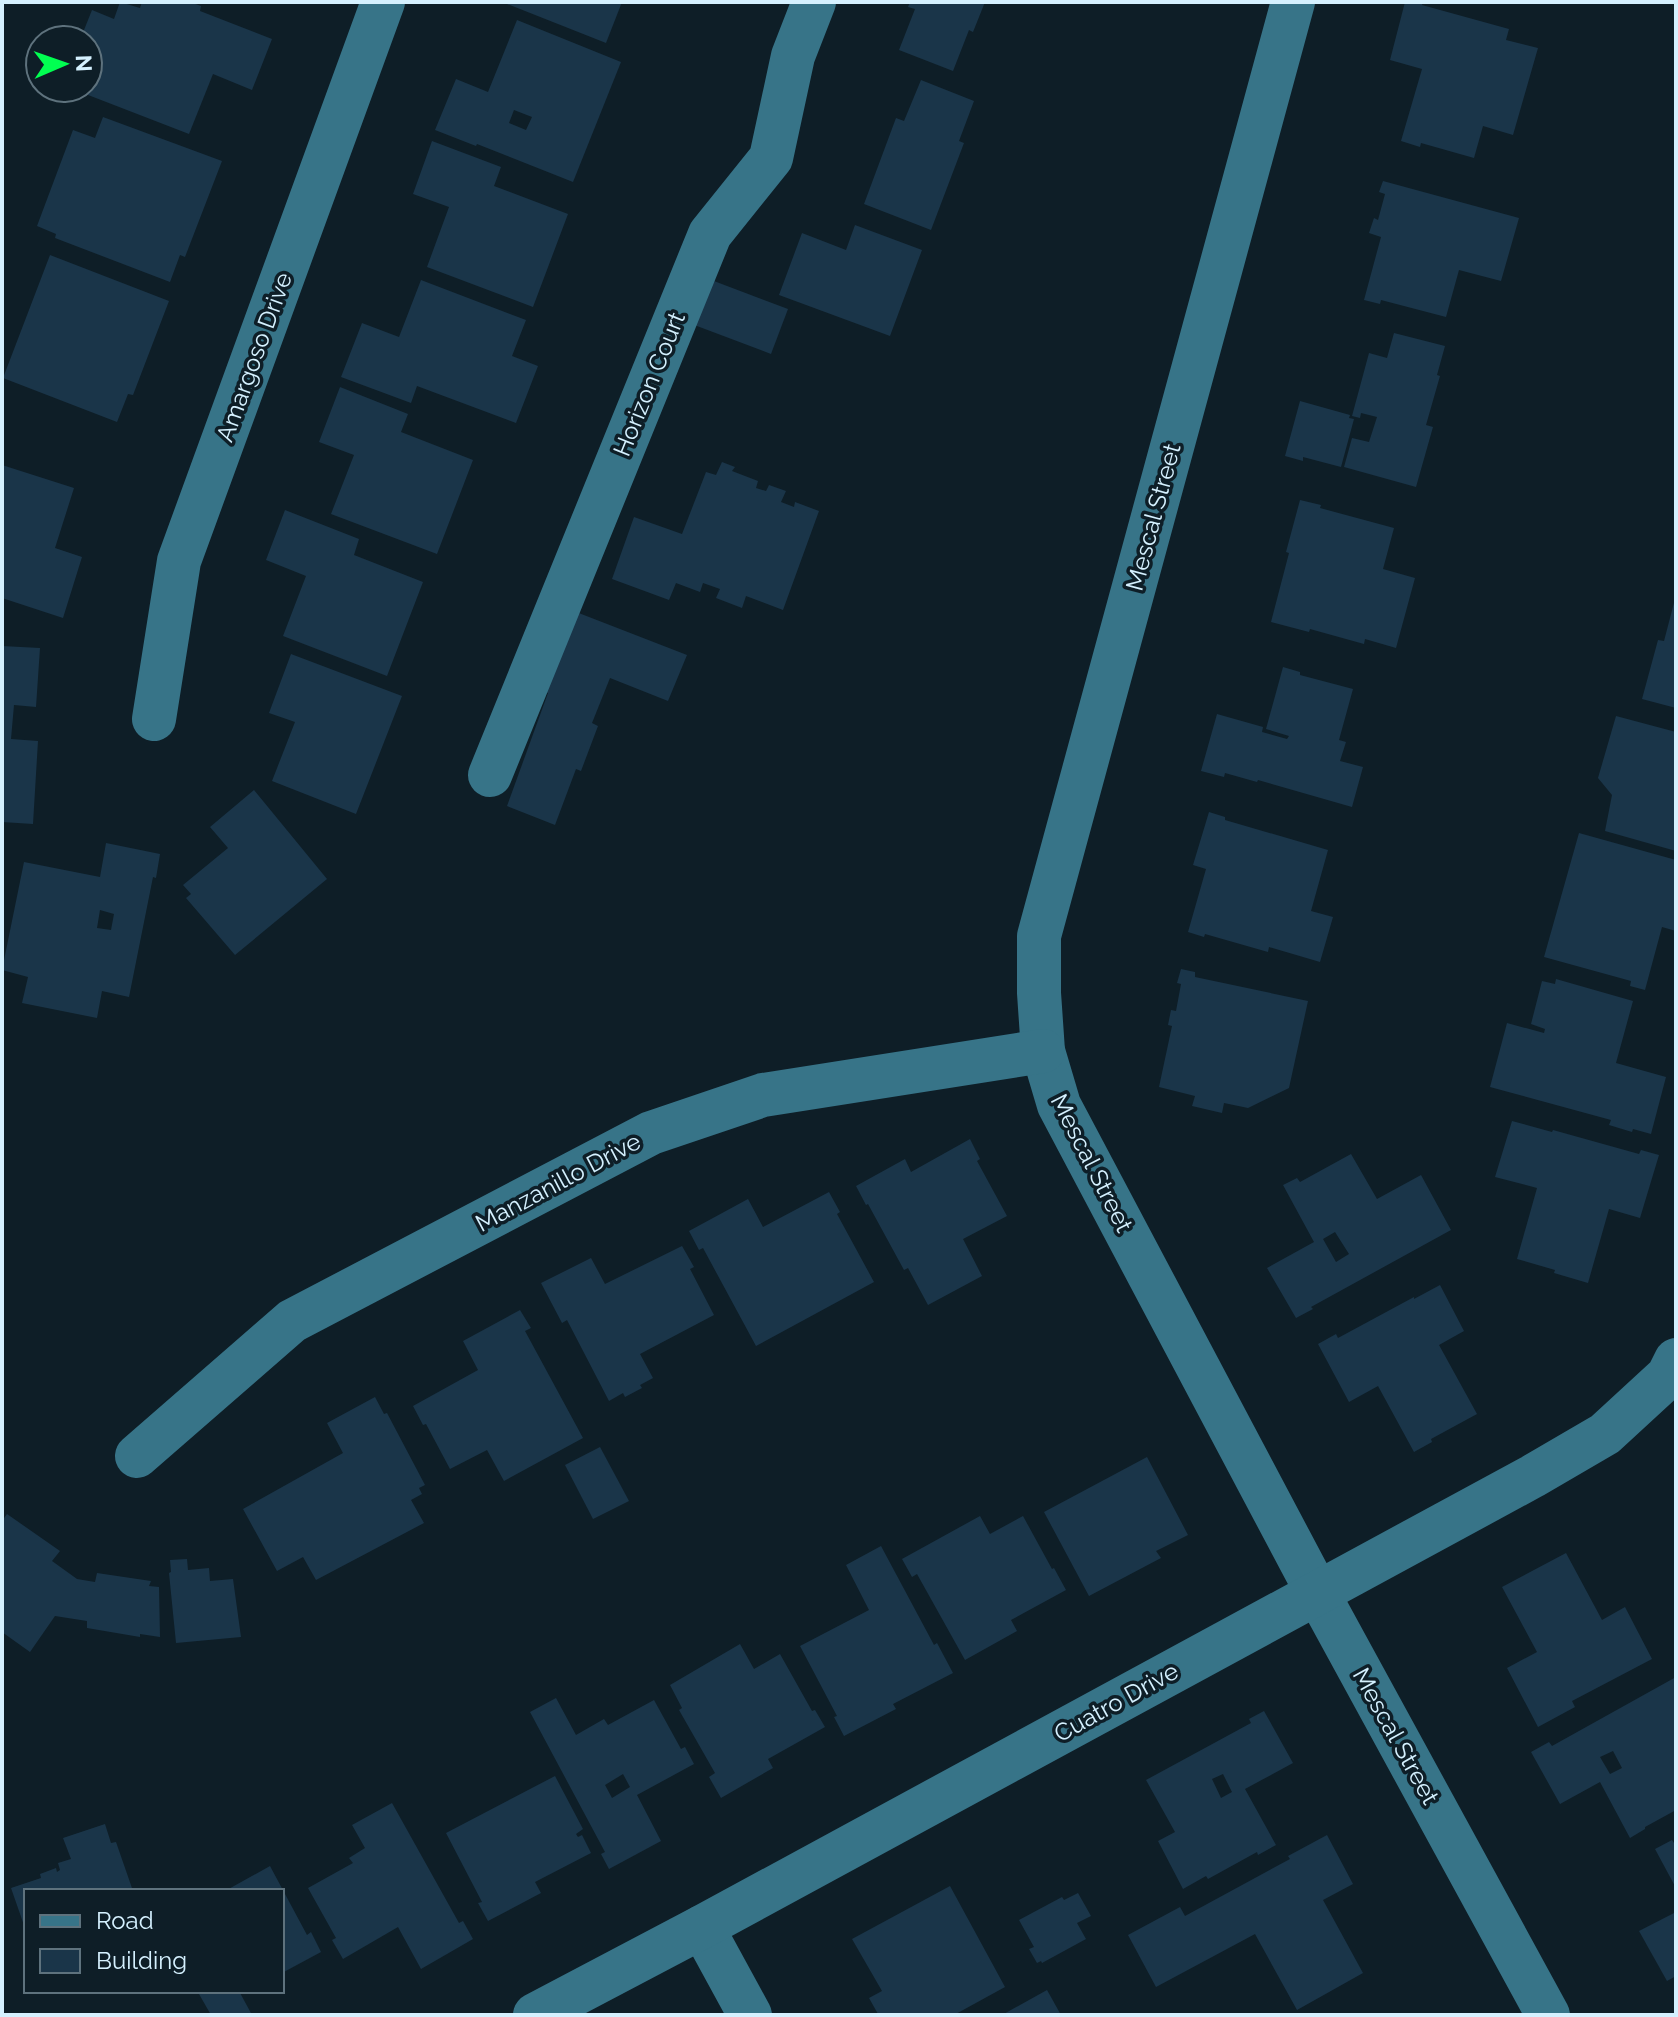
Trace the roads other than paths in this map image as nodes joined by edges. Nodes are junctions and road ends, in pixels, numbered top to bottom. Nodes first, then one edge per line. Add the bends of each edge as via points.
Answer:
1 (383, 2) edge
2 (814, 2) edge
3 (1293, 2) edge
4 (154, 719) dead end
5 (490, 775) dead end
6 (1043, 1051) junction
7 (1676, 1360) edge
8 (137, 1456) dead end
9 (1317, 1592) junction
10 (702, 1927) junction
11 (535, 2015) edge
12 (750, 2015) edge
13 (1548, 2015) edge

1 - 4 street, Amargoso Drive via 179,561
2 - 5 street, Horizon Court via 793,56 771,158 710,234
3 - 6 street, Mescal Street via 1039,936
6 - 8 street, Manzanillo Drive via 763,1095 651,1133 292,1321
6 - 9 street, Mescal Street via 1059,1105
7 - 9 street, Cuatro Drive via 1668,1376 1605,1434
9 - 10 street, Cuatro Drive
9 - 13 street, Mescal Street
10 - 11 street, Cuatro Drive
10 - 12 street

